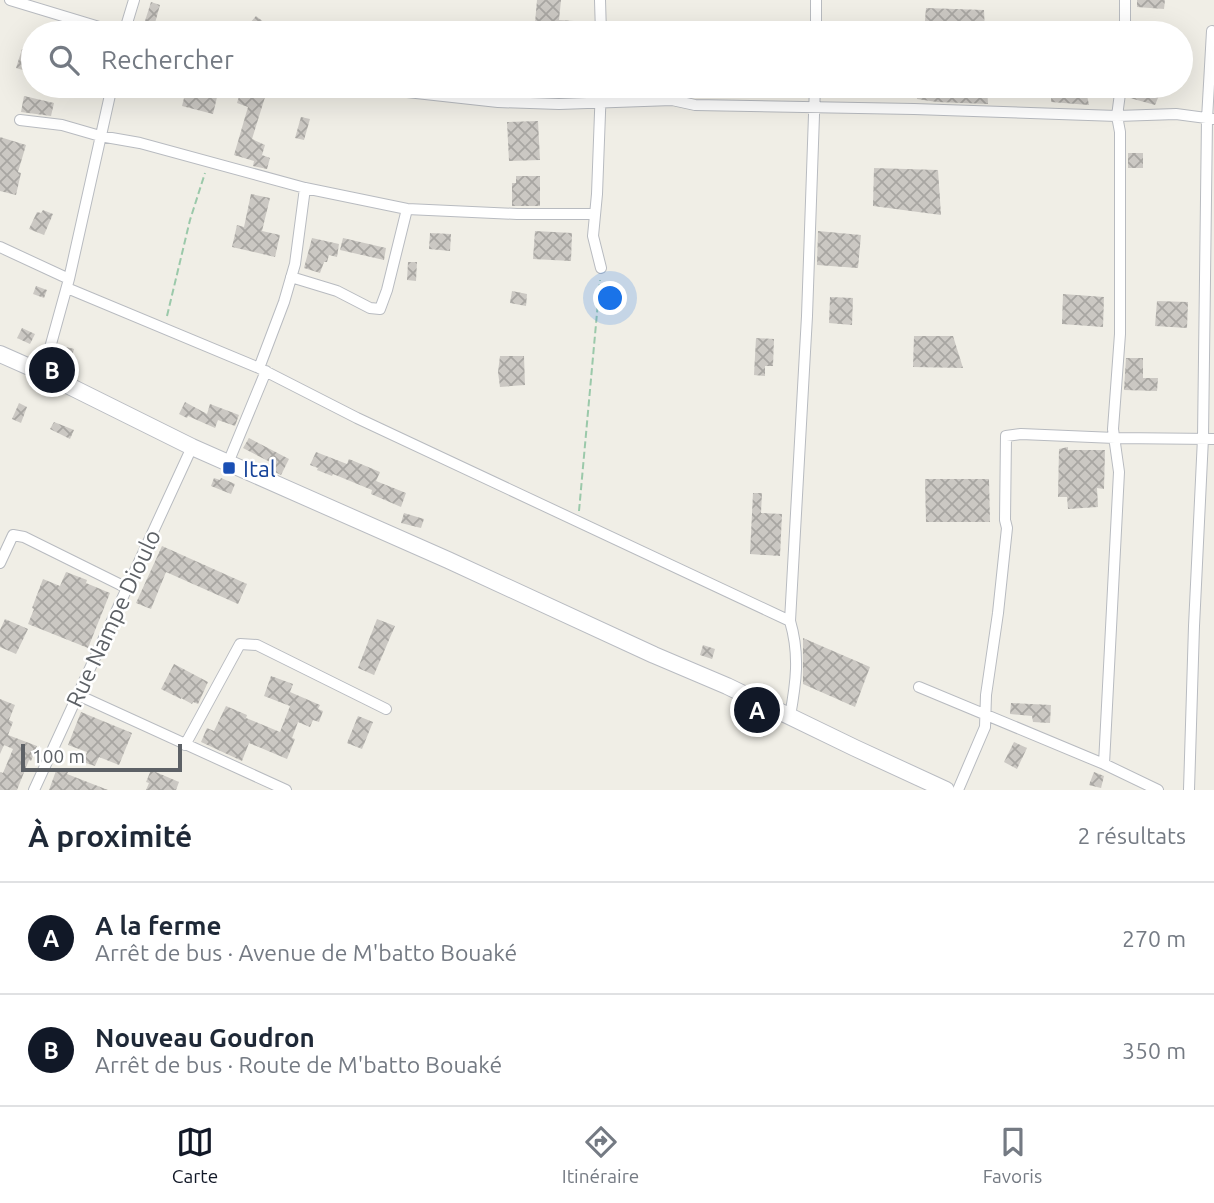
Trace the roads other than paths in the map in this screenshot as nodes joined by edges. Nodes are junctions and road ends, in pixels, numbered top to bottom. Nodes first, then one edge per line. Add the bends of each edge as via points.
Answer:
1 (10, 0) edge
2 (134, 0) edge
3 (600, 0) edge
4 (816, 0) edge
5 (1125, 0) edge
6 (25, 3) edge
7 (86, 21) edge
8 (129, 21) edge
9 (601, 21) edge
10 (816, 21) edge
11 (1125, 21) edge
12 (1212, 31) dead end
13 (109, 98) edge
14 (462, 98) edge
15 (601, 98) edge
16 (815, 98) edge
17 (1119, 98) edge
18 (601, 103) junction
19 (815, 108) junction
20 (1117, 116) junction
21 (1211, 119) edge
22 (20, 120) dead end
23 (100, 136) junction
24 (305, 188) junction
25 (407, 209) junction
26 (595, 214) junction
27 (0, 247) edge
28 (601, 268) road end
29 (291, 277) junction
30 (68, 284) junction
31 (0, 354) edge
32 (263, 370) junction
33 (43, 373) junction
34 (1115, 438) junction
35 (1208, 438) edge
36 (192, 447) junction
37 (228, 463) junction
38 (0, 563) edge
39 (127, 588) junction
40 (790, 621) junction
41 (919, 687) dead end
42 (78, 695) junction
43 (386, 709) dead end
44 (985, 714) junction
45 (790, 716) junction
46 (185, 745) junction
47 (1104, 764) junction
48 (34, 790) edge
49 (286, 790) edge
50 (946, 790) edge
51 (958, 790) edge
52 (1158, 790) edge
53 (1189, 790) edge

1 - 6 street
2 - 8 street
3 - 9 street
4 - 10 street
5 - 11 street
6 - 7 street
12 - 21 street
13 - 23 street
14 - 18 street
15 - 18 street
16 - 19 street
17 - 20 street
18 - 19 street via 672,100 695,106
18 - 26 street
19 - 20 street
19 - 40 street
20 - 21 street via 1176,114
20 - 34 street via 1120,334
21 - 35 street
22 - 23 street
23 - 24 street
23 - 30 street
24 - 25 street
24 - 29 street
25 - 26 street
25 - 29 street via 380,309
26 - 28 street via 593,236
27 - 30 street
29 - 32 street
30 - 32 street
30 - 33 street
31 - 33 street
32 - 37 street
32 - 40 street
33 - 36 street
34 - 35 street
34 - 44 street via 1006,436 1007,528
34 - 47 street via 1119,472
35 - 53 street via 1194,626
36 - 37 street
36 - 39 street, Rue Nampe Dioulo
37 - 45 street
38 - 39 street via 13,535 24,537
39 - 42 street, Rue Nampe Dioulo
40 - 45 street via 797,681
41 - 44 street
42 - 46 street
42 - 48 street, Rue Nampe Dioulo
43 - 46 street via 257,645 240,644
44 - 47 street
44 - 51 street via 985,727
45 - 50 street
46 - 49 street
47 - 52 street

